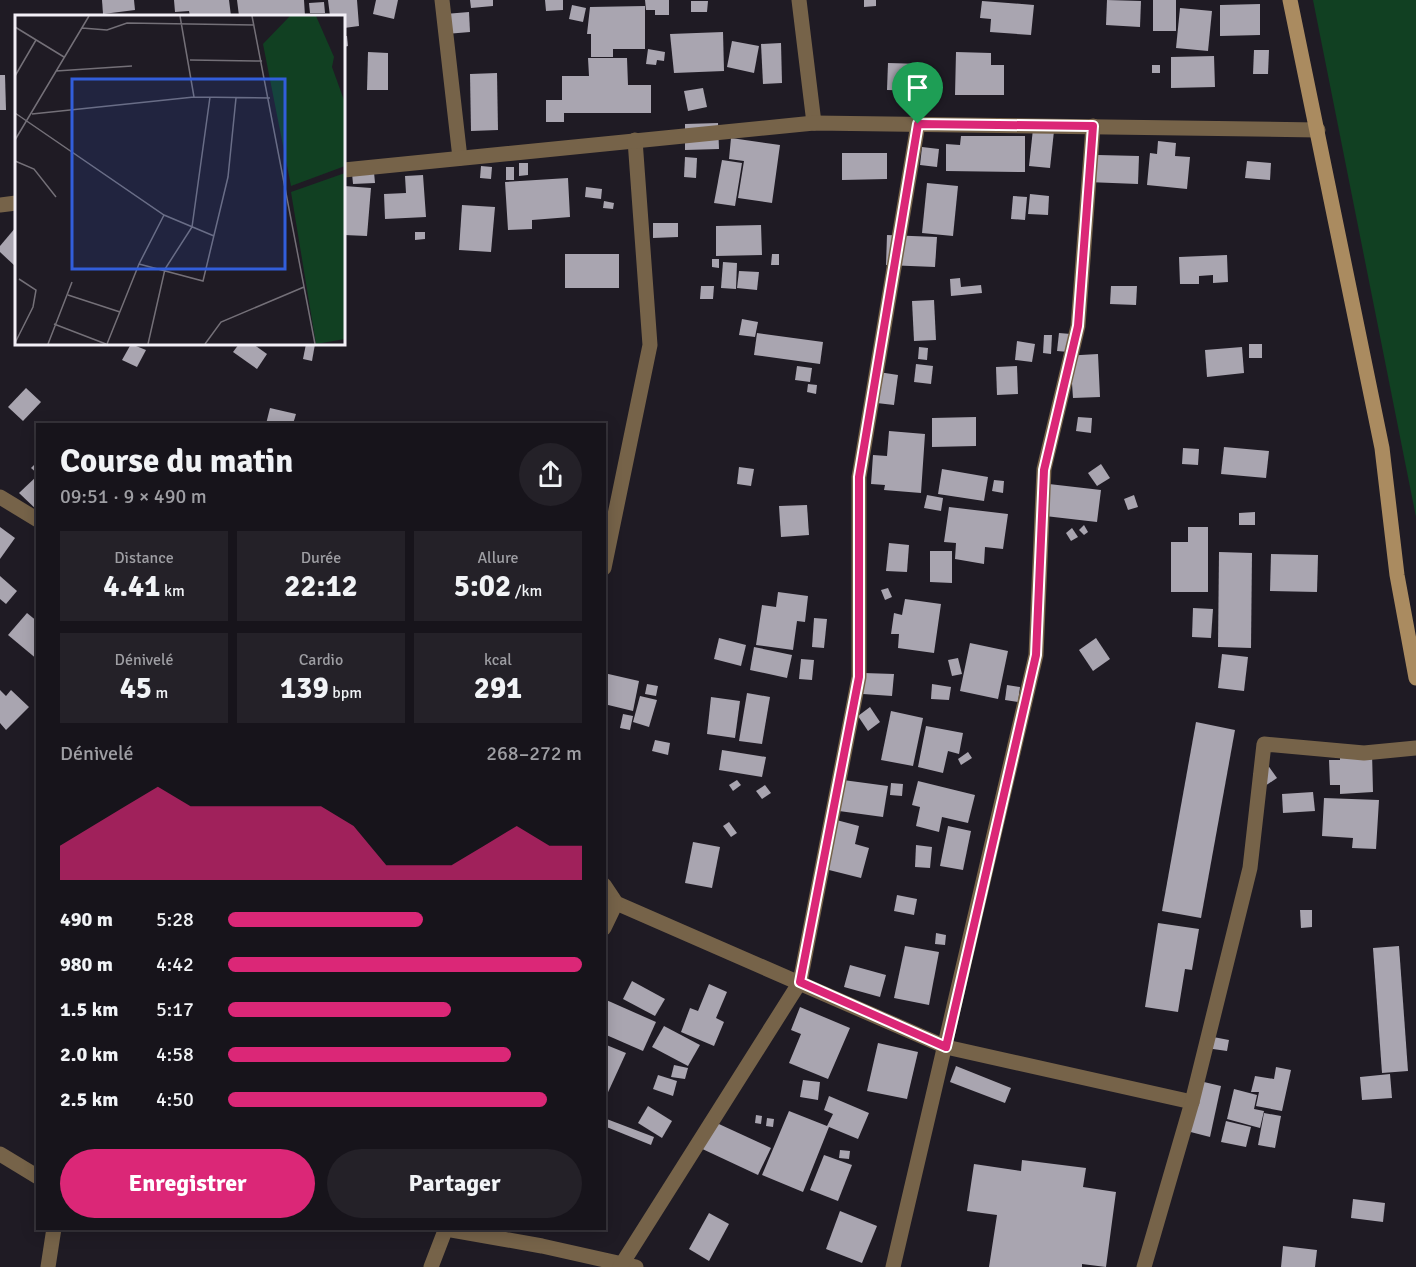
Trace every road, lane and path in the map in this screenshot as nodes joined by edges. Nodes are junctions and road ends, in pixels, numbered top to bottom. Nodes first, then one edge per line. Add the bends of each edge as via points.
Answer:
1 (442, 0) edge
2 (799, 0) edge
3 (1290, 0) edge
4 (813, 123) junction
5 (918, 124) junction
6 (1093, 126) junction
7 (1318, 130) junction
8 (635, 140) junction
9 (460, 158) junction
10 (345, 170) edge
11 (15, 203) edge
12 (0, 205) edge
13 (0, 497) edge
14 (36, 519) edge
15 (606, 558) edge
16 (1416, 678) edge
17 (1416, 748) edge
18 (606, 888) edge
19 (616, 903) junction
20 (606, 924) edge
21 (800, 982) junction
22 (946, 1047) junction
23 (1191, 1102) junction
24 (0, 1154) edge
25 (36, 1176) edge
26 (54, 1230) edge
27 (446, 1230) edge
28 (452, 1230) edge
29 (626, 1266) edge
30 (48, 1267) edge
31 (431, 1267) edge
32 (893, 1267) edge
33 (1144, 1267) edge

1 - 9 street
2 - 4 street
3 - 7 street
4 - 5 street
4 - 8 street
5 - 6 street
5 - 21 street via 859,477 859,677
6 - 7 street
6 - 22 street via 1078,326 1044,470 1036,655
7 - 16 street via 1382,448 1397,575
8 - 9 street
8 - 15 street via 650,345
9 - 10 street
11 - 12 street
13 - 14 street
17 - 23 street via 1364,753 1264,744 1250,868
18 - 19 street
19 - 20 street
19 - 21 street
21 - 22 street
21 - 29 street
22 - 23 street
22 - 32 street
23 - 33 street
24 - 25 street
26 - 30 street
27 - 31 street
28 - 29 street

